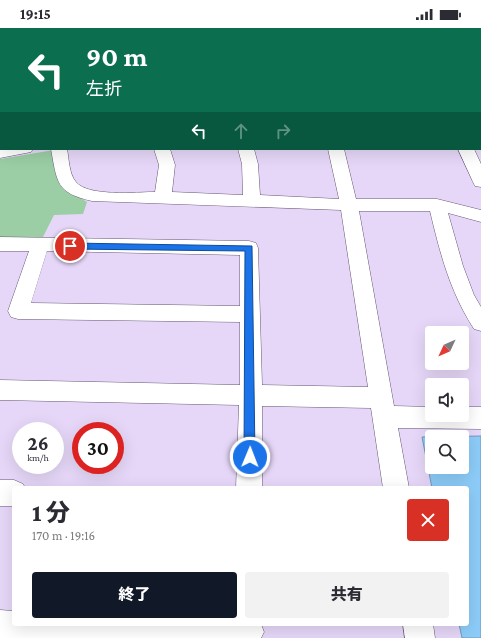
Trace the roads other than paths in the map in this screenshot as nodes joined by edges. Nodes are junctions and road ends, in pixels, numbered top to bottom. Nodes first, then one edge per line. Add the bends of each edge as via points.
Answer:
1 (19, 150) edge
2 (59, 150) edge
3 (162, 150) edge
4 (246, 150) edge
5 (336, 150) edge
6 (466, 150) edge
7 (0, 153) edge
8 (481, 182) edge
9 (163, 198) junction
10 (252, 201) junction
11 (349, 205) junction
12 (437, 205) junction
13 (481, 216) edge
14 (0, 244) edge
15 (40, 245) junction
16 (249, 314) junction
17 (481, 323) edge
18 (0, 390) edge
19 (251, 395) junction
20 (382, 407) junction
21 (481, 418) edge
22 (249, 486) edge
23 (396, 486) edge
24 (0, 493) edge
25 (12, 493) edge
26 (0, 625) edge
27 (12, 625) edge
28 (42, 626) edge
29 (418, 626) edge
30 (249, 631) edge
31 (420, 638) edge

1 - 7 street
2 - 9 street via 65,180 75,190 92,197
3 - 9 street via 167,165
4 - 10 street via 250,164
5 - 11 street
6 - 8 street
9 - 10 street
10 - 11 street
11 - 12 street
11 - 20 street
12 - 13 street via 466,210
12 - 17 street via 460,285 470,309
14 - 15 street
15 - 16 street via 250,248
15 - 16 street via 18,311
16 - 19 street
18 - 19 street
19 - 20 street
19 - 22 street
20 - 21 street
20 - 23 street
24 - 25 street
26 - 27 street
28 - 30 street
29 - 31 street

